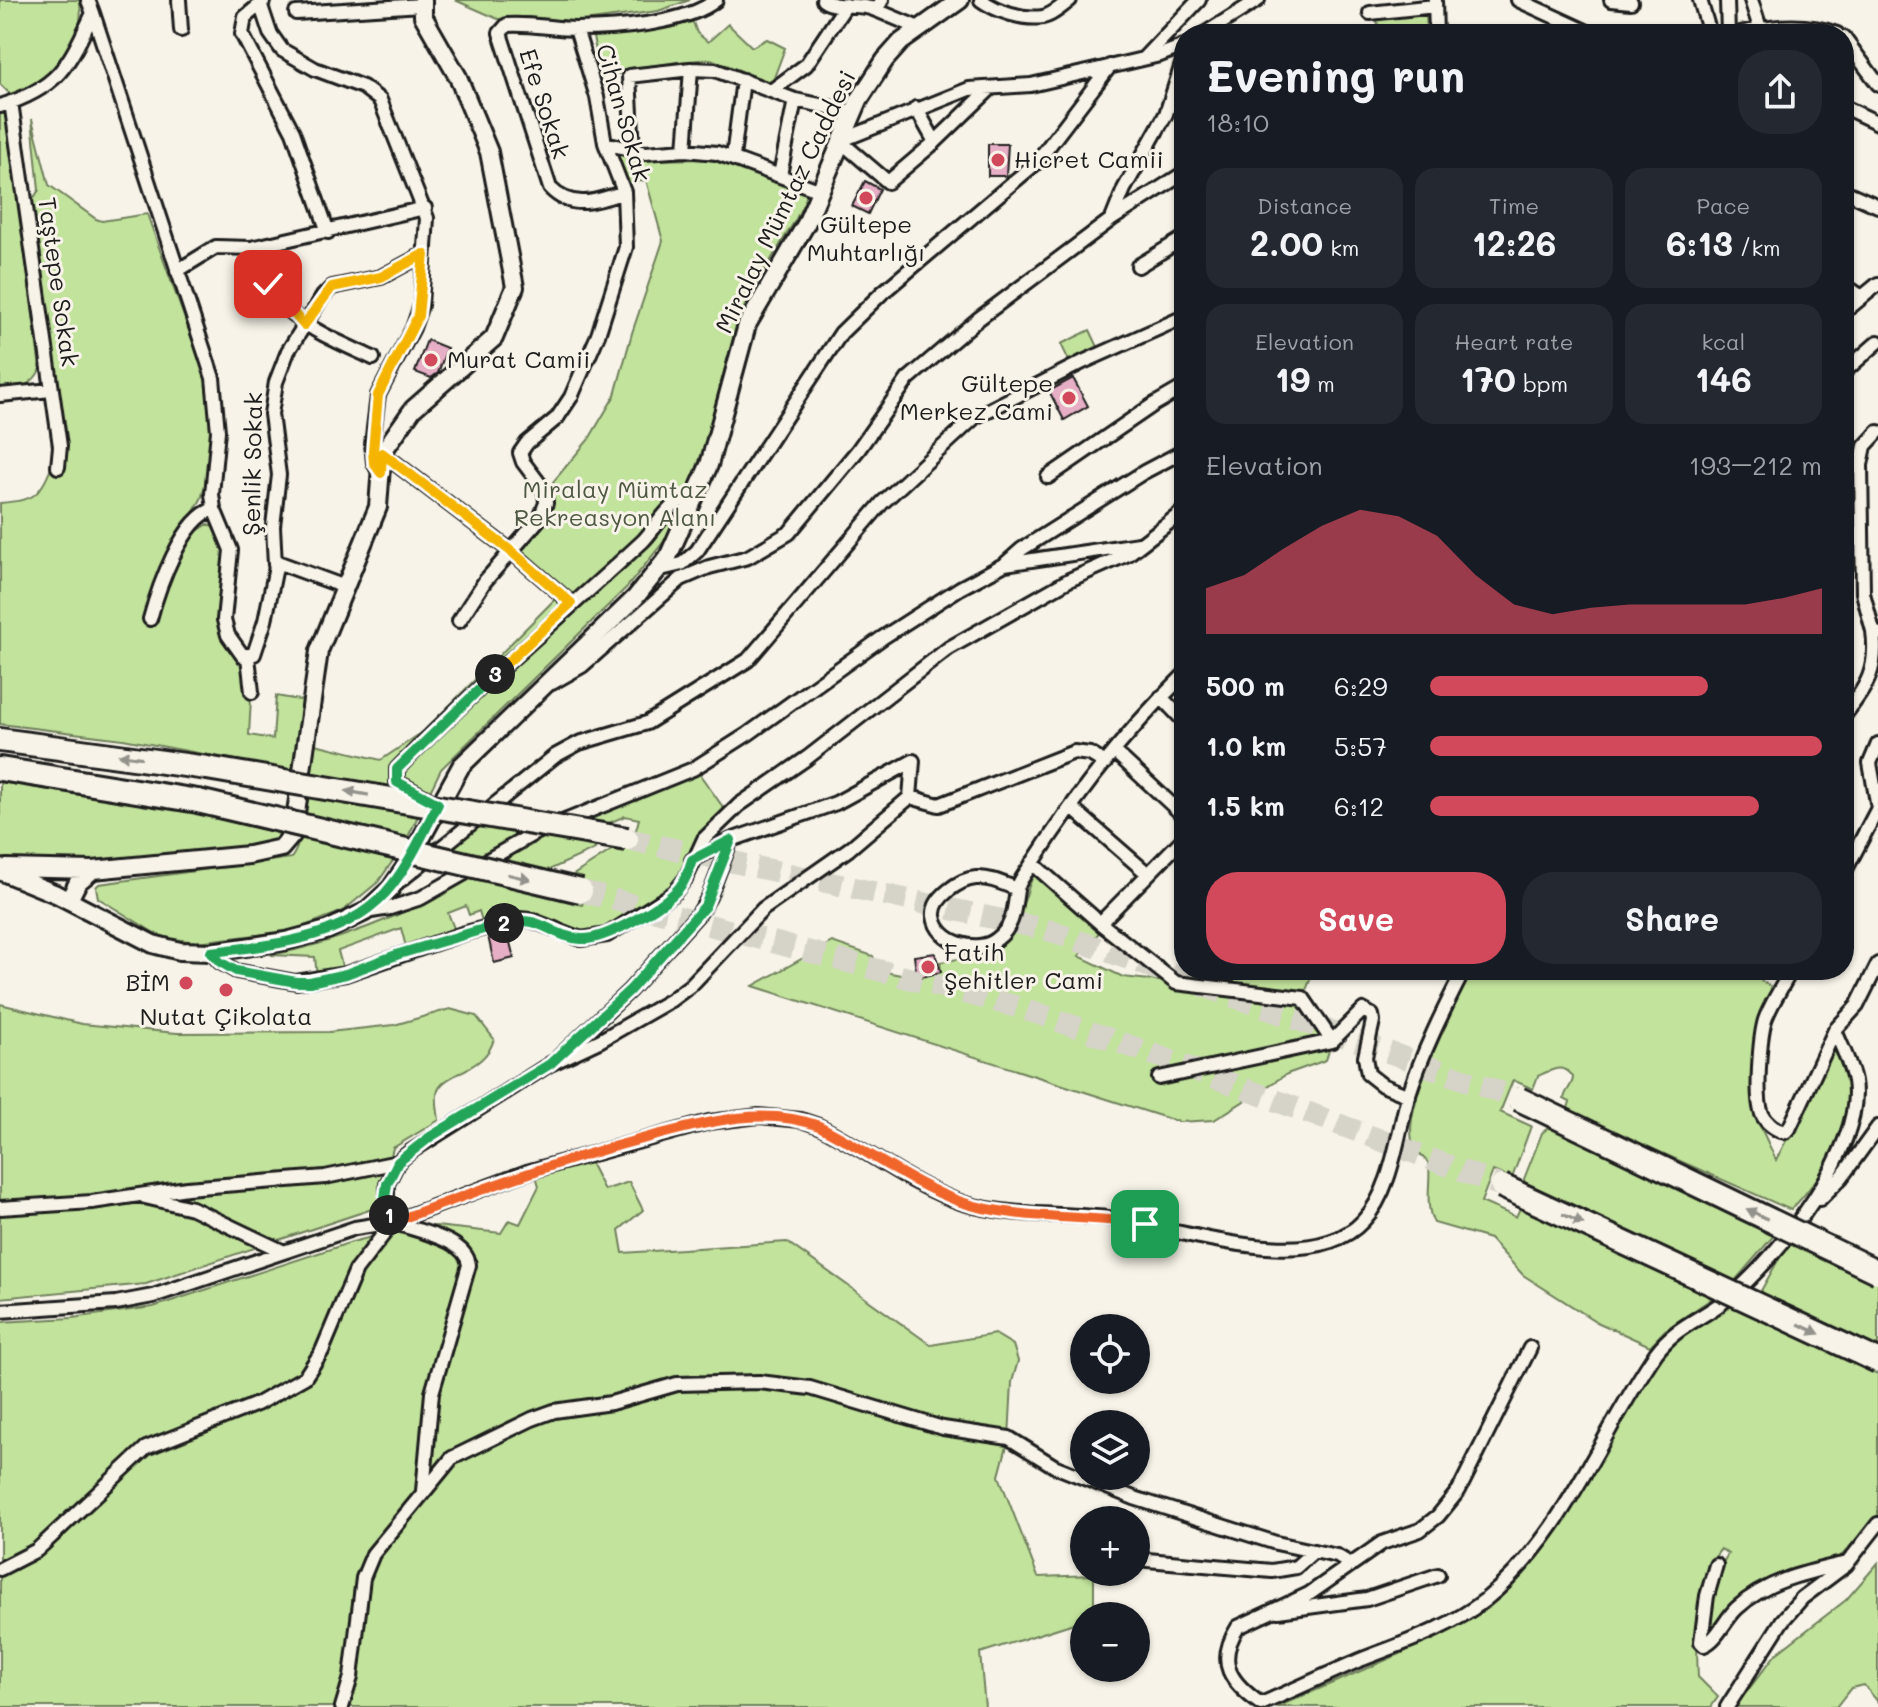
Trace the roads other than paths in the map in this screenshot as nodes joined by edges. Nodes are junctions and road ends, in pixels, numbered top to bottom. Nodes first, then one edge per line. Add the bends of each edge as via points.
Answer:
1 (88, 0) edge
2 (179, 0) edge
3 (716, 0) edge
4 (823, 0) edge
5 (960, 0) edge
6 (981, 0) edge
7 (1070, 0) edge
8 (1199, 0) edge
9 (1258, 0) edge
10 (1518, 0) edge
11 (1611, 0) edge
12 (1700, 0) edge
13 (1727, 0) edge
14 (1751, 0) edge
15 (263, 2) edge
16 (422, 2) edge
17 (1631, 2) edge
18 (1435, 3) edge
19 (846, 5) junction
20 (879, 5) edge
21 (93, 13) junction
22 (296, 13) dead end
23 (1370, 13) dead end
24 (1180, 24) edge
25 (1220, 24) edge
26 (1436, 24) edge
27 (1570, 24) edge
28 (1707, 24) edge
29 (1728, 24) edge
30 (1759, 24) edge
31 (919, 28) junction
32 (576, 29) junction
33 (181, 30) dead end
34 (1174, 30) edge
35 (1174, 49) edge
36 (1854, 52) edge
37 (1144, 58) junction
38 (1110, 66) junction
39 (691, 69) junction
40 (743, 80) junction
41 (1878, 84) edge
42 (991, 88) junction
43 (1174, 89) edge
44 (0, 91) edge
45 (771, 91) junction
46 (795, 100) junction
47 (6, 104) edge
48 (916, 108) junction
49 (853, 112) junction
50 (1854, 112) edge
51 (1878, 123) edge
52 (840, 141) junction
53 (935, 142) junction
54 (605, 143) junction
55 (685, 150) junction
56 (633, 151) junction
57 (733, 157) junction
58 (780, 175) junction
59 (1174, 179) edge
60 (821, 191) junction
61 (624, 192) junction
62 (1854, 195) edge
63 (1878, 206) edge
64 (425, 208) junction
65 (1112, 219) junction
66 (328, 232) junction
67 (1174, 244) edge
68 (251, 248) junction
69 (424, 254) junction
70 (1138, 266) dead end
71 (177, 271) junction
72 (1878, 284) edge
73 (1854, 292) edge
74 (1862, 297) junction
75 (1854, 304) edge
76 (1174, 322) edge
77 (304, 325) junction
78 (1878, 342) edge
79 (373, 358) dead end
80 (1854, 363) edge
81 (51, 390) junction
82 (1174, 393) edge
83 (0, 395) edge
84 (1878, 432) edge
85 (382, 453) junction
86 (1174, 456) edge
87 (58, 467) dead end
88 (381, 473) junction
89 (1048, 477) dead end
90 (696, 497) junction
91 (214, 509) junction
92 (1174, 519) edge
93 (1144, 543) junction
94 (512, 552) junction
95 (1005, 564) junction
96 (275, 565) junction
97 (661, 569) junction
98 (345, 587) junction
99 (571, 603) junction
100 (150, 619) dead end
101 (459, 621) dead end
102 (1875, 632) edge
103 (248, 657) junction
104 (1174, 685) edge
105 (252, 692) dead end
106 (533, 694) junction
107 (1161, 697) junction
108 (1854, 703) edge
109 (1174, 711) edge
110 (0, 740) edge
111 (1878, 744) edge
112 (1115, 752) junction
113 (1105, 763) junction
114 (0, 769) edge
115 (910, 797) junction
116 (438, 804) junction
117 (1071, 807) junction
118 (1174, 807) edge
119 (1878, 808) edge
120 (627, 839) tunnel mouth
121 (731, 840) junction
122 (1174, 848) edge
123 (1854, 854) edge
124 (692, 860) junction
125 (1032, 863) junction
126 (93, 870) junction
127 (4, 872) edge
128 (1148, 874) junction
129 (391, 888) junction
130 (1017, 889) junction
131 (581, 891) tunnel mouth
132 (69, 900) junction
133 (365, 912) junction
134 (1100, 923) junction
135 (211, 952) junction
136 (1878, 964) edge
137 (1459, 980) edge
138 (1786, 980) edge
139 (1835, 1030) junction
140 (1332, 1041) junction
141 (550, 1064) junction
142 (1159, 1078) dead end
143 (1409, 1096) junction
144 (1519, 1099) tunnel mouth
145 (1878, 1127) edge
146 (398, 1162) junction
147 (1502, 1186) tunnel mouth
148 (133, 1195) junction
149 (0, 1208) edge
150 (1808, 1209) junction
151 (393, 1222) junction
152 (282, 1251) junction
153 (1878, 1272) edge
154 (0, 1311) edge
155 (1530, 1348) dead end
156 (1878, 1361) edge
157 (423, 1493) junction
158 (1878, 1524) edge
159 (1314, 1551) junction
160 (1150, 1560) edge
161 (1847, 1563) junction
162 (1350, 1564) junction
163 (1716, 1565) dead end
164 (0, 1569) edge
165 (1438, 1575) dead end
166 (1267, 1613) junction
167 (1257, 1706) edge
168 (342, 1707) edge
169 (1727, 1707) edge

1 - 21 street
2 - 33 street
3 - 32 street, Cihan Sokak via 662,20
4 - 19 street
5 - 31 main road, Miralay Mümtaz Caddesi
6 - 7 street via 1009,13 1039,17
8 - 24 street
9 - 25 street
10 - 27 street
11 - 17 street
12 - 28 street
13 - 29 street
14 - 30 street
15 - 64 street via 270,33 282,50 380,100
15 - 66 street via 245,17 242,34 293,132
16 - 22 street
16 - 85 main road via 423,16 458,77 489,152 515,287 494,338 423,398
18 - 23 street
18 - 26 street
19 - 20 street
19 - 45 street via 806,65
20 - 31 street
21 - 47 street via 62,73
21 - 71 street
31 - 49 main road, Miralay Mümtaz Caddesi via 885,60
32 - 54 street, Cihan Sokak
32 - 61 street, Efe Sokak via 507,25 500,40 550,188 581,203
34 - 37 street
35 - 37 street
36 - 41 street
37 - 38 street
38 - 42 street via 1019,87
38 - 97 street via 1036,163 841,333 697,551 682,564
39 - 40 street
39 - 55 street
39 - 56 street via 629,76
40 - 45 street
40 - 57 street
42 - 48 street via 969,89
42 - 53 street
43 - 65 street
44 - 47 street
45 - 46 street
46 - 49 street
46 - 58 street
47 - 81 street, Taştepe Sokak
48 - 52 street
48 - 53 street
49 - 52 main road, Miralay Mümtaz Caddesi
50 - 51 street
52 - 53 street via 888,182
52 - 60 main road, Miralay Mümtaz Caddesi
54 - 56 street
54 - 61 street, Cihan Sokak
55 - 56 street
55 - 57 street
57 - 58 street
58 - 60 street
59 - 65 street
60 - 90 main road, Miralay Mümtaz Caddesi via 747,325 722,425
61 - 94 street, Cihan Sokak via 626,247 584,372 557,418 520,453 543,486 546,503
62 - 63 street
64 - 66 street
64 - 69 street
65 - 106 street via 977,320 899,388 866,440 789,533 748,557 681,579 582,666
66 - 68 street
67 - 70 street
68 - 71 street via 216,247
68 - 77 street via 268,284
69 - 77 street, Şenlik Sokak via 381,277 332,287
69 - 88 street via 418,316 378,395 373,451
71 - 91 street via 216,395
72 - 74 street
73 - 74 street
74 - 75 street
76 - 129 street via 975,417 882,503 748,660 647,723 579,743 555,756
77 - 79 street
77 - 96 street, Şenlik Sokak via 273,394 271,426 279,475
78 - 80 street
81 - 83 street
81 - 87 street, Taştepe Sokak
82 - 89 street
84 - 102 street via 1865,446 1861,465 1863,593
85 - 88 main road
85 - 94 street
86 - 95 street
88 - 98 main road via 378,507
90 - 97 main road, Miralay Mümtaz Caddesi
90 - 99 street via 676,502 640,543
91 - 100 street via 187,532
91 - 103 street via 231,550 225,626 238,651
92 - 93 street
93 - 95 street
93 - 124 street via 949,648 739,805 704,839
94 - 99 street
94 - 101 street, Cihan Sokak
95 - 133 street via 901,626 693,769 535,833 421,898
96 - 98 street via 300,568
96 - 103 street, Şenlik Sokak via 260,640
97 - 106 main road, Miralay Mümtaz Caddesi
98 - 126 main road via 319,651 293,834 286,845 249,855
99 - 116 street via 397,769 397,782
102 - 108 street via 1876,668
103 - 105 street
104 - 107 street
106 - 116 main road, Miralay Mümtaz Caddesi via 461,766
107 - 109 street
107 - 112 street
120 -> 110 highway, bridge via 207,768
111 - 119 street via 1870,763
112 - 113 street
112 - 118 street
113 - 115 street via 1074,752 939,805
113 - 117 street
114 -> 131 highway, bridge via 198,801
115 - 121 street via 913,761 836,803
115 - 141 street via 849,849 763,909 671,1000
116 - 129 main road, Miralay Mümtaz Caddesi
117 - 125 street
117 - 128 street
119 - 123 street
121 - 124 street
121 - 141 street via 700,912 630,990
122 - 128 street
124 - 135 street via 674,893 594,939 519,919 346,974 296,982 236,971
125 - 130 street
125 - 134 street
126 - 127 main road
126 - 132 main road via 78,882
127 - 132 main road, Miralay Mümtaz Caddesi
128 - 134 street
129 - 133 main road, Miralay Mümtaz Caddesi
130 - 130 street via 991,880 965,881 937,903 936,922 956,942 991,943 1014,916
132 - 135 main road, Miralay Mümtaz Caddesi via 160,947
133 - 135 main road, Miralay Mümtaz Caddesi via 309,936
134 - 140 street via 1176,983 1303,998
136 - 139 street via 1857,1006
137 - 143 street
138 - 139 street via 1763,1030 1759,1105 1776,1129 1789,1129
139 - 150 street via 1854,1079 1853,1107 1841,1150
140 - 142 street
140 - 143 street via 1357,1013 1368,1012 1373,1021 1365,1057 1368,1074
141 - 146 street
143 - 151 street via 1381,1192 1366,1219 1343,1237 1300,1247 1251,1246 1107,1218 984,1208 926,1187 819,1126 759,1116 709,1122 587,1154
153 -> 144 highway, bridge
145 - 150 street via 1841,1178
146 - 148 street via 325,1177
146 - 151 street via 385,1198
147 -> 156 highway, bridge
148 - 149 street
148 - 152 street via 192,1208
150 - 167 street via 1727,1299 1671,1335 1625,1401 1556,1522 1493,1593 1415,1640
151 - 152 street
151 - 157 street via 450,1243 468,1258 432,1393
151 - 164 street via 356,1270 322,1351 305,1377 257,1404 146,1448 37,1550
152 - 154 street via 134,1300
155 - 162 street via 1449,1505 1420,1530 1382,1543
157 - 159 street via 452,1458 545,1413 597,1406 677,1384 779,1383 943,1428 1009,1438 1054,1466 1134,1498
157 - 168 street via 367,1566
158 - 161 street
159 - 160 street via 1296,1567 1272,1571
159 - 162 street
161 - 163 street via 1772,1585 1737,1608 1704,1645 1707,1596
161 - 169 street via 1782,1621
162 - 166 street via 1309,1594
165 - 166 street via 1367,1599
166 - 167 street via 1238,1627 1227,1660 1237,1687

